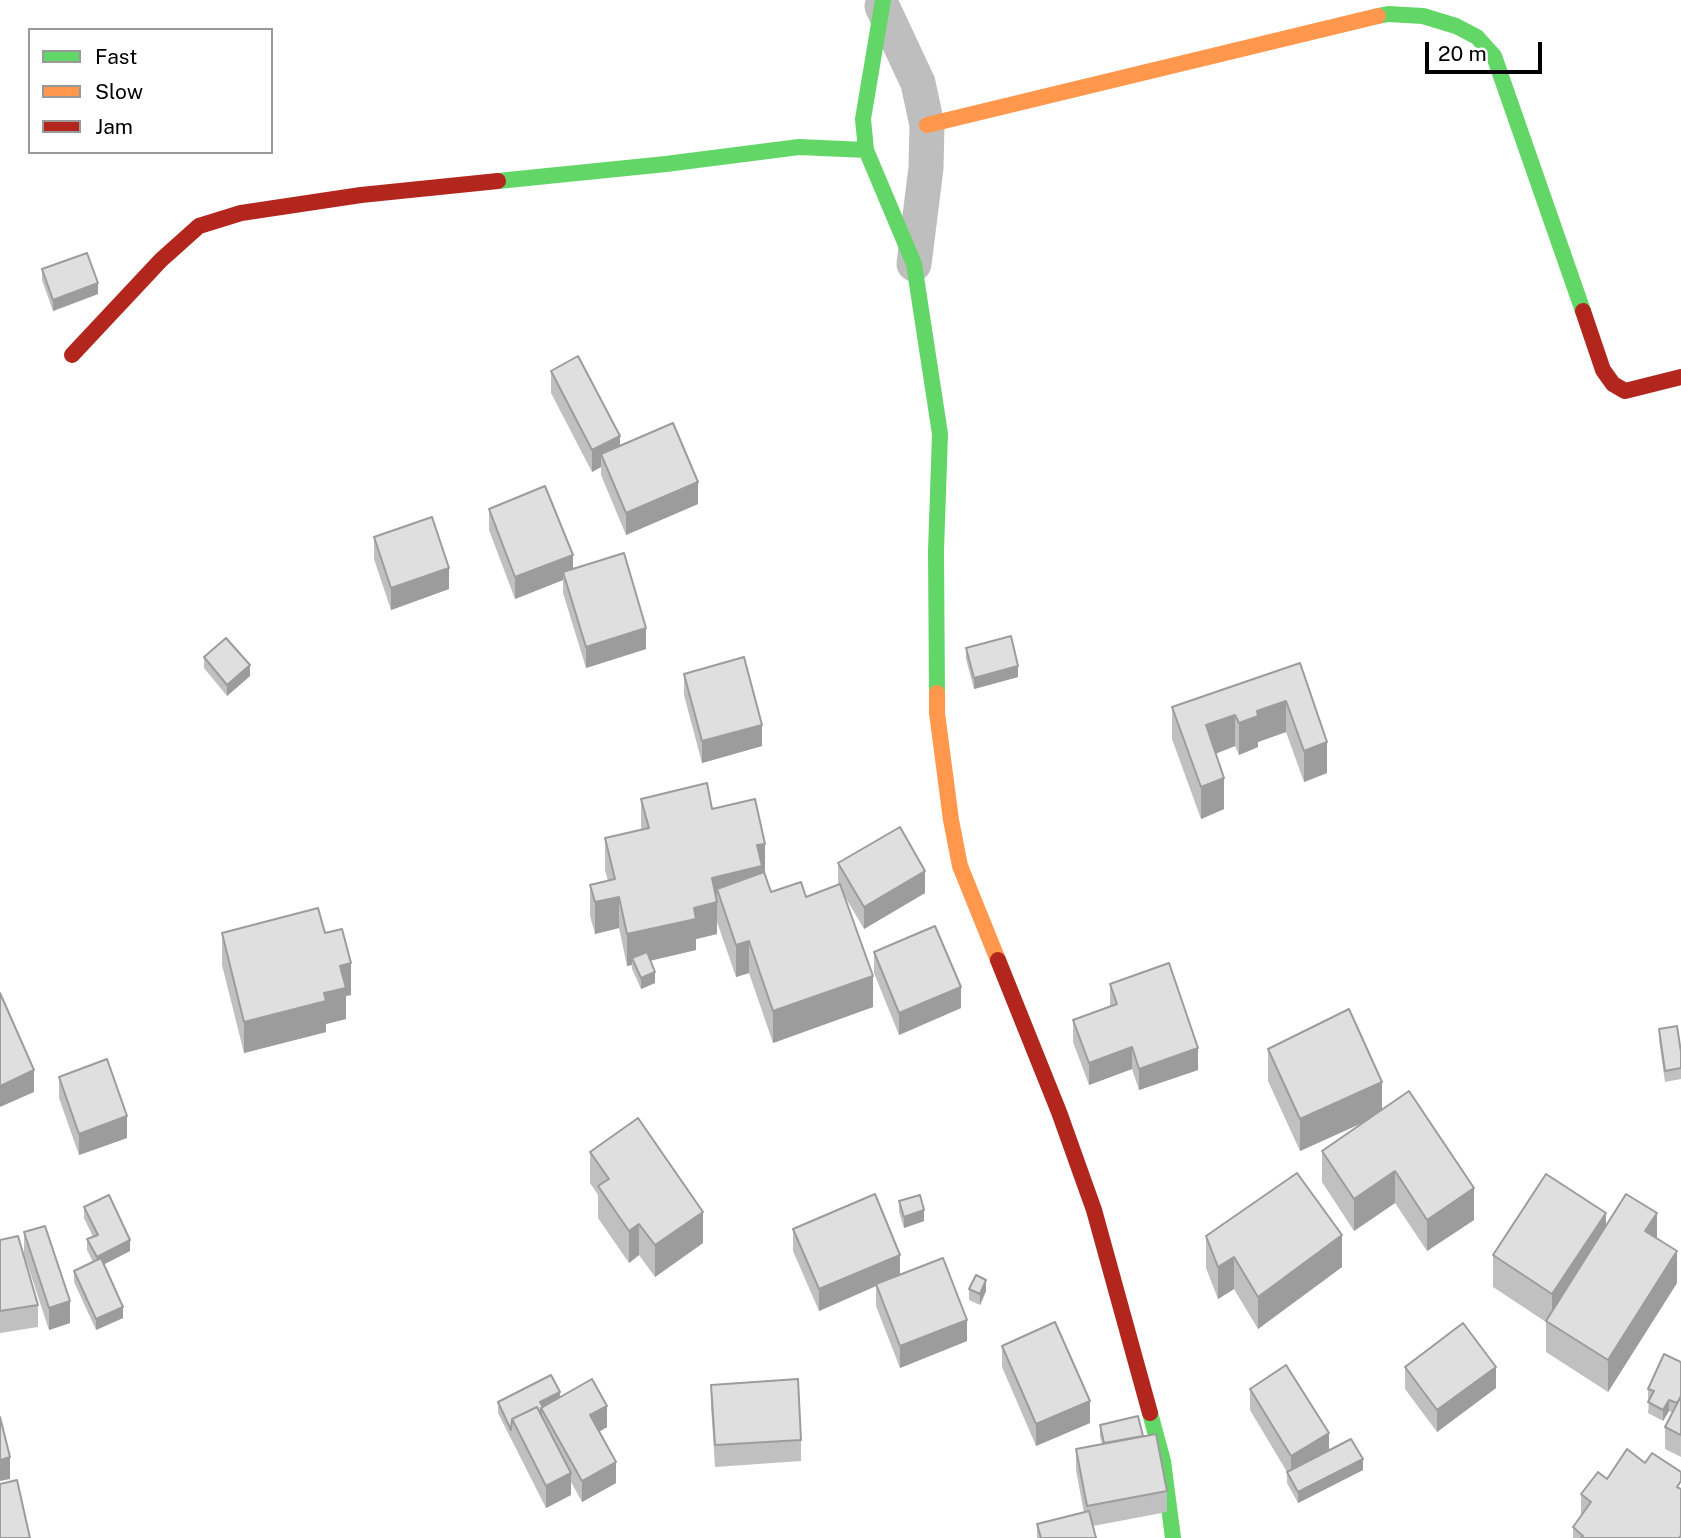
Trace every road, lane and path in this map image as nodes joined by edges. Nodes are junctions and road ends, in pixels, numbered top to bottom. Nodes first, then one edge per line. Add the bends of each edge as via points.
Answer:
1 (882, 3) edge
2 (927, 125) junction
3 (866, 150) junction
4 (914, 264) junction
5 (72, 355) dead end
6 (1681, 377) edge
7 (1173, 1538) edge

1 - 2 street via 918,83
1 - 3 street via 863,119
2 - 4 street
2 - 6 street via 1388,15 1423,16 1457,26 1477,37 1494,56 1603,370 1625,391
3 - 4 street
3 - 5 street via 799,147 361,195 241,213 199,226
4 - 7 street via 940,434 937,713 960,866 1094,1210 1163,1461

